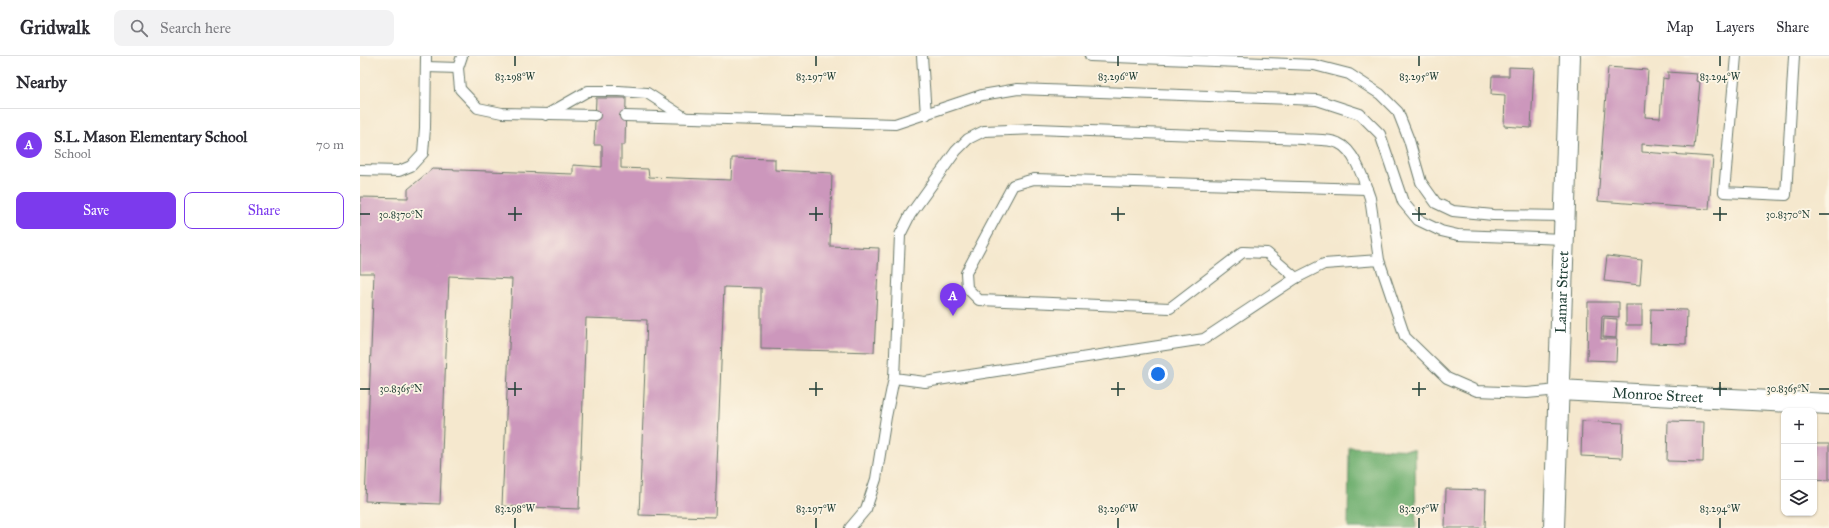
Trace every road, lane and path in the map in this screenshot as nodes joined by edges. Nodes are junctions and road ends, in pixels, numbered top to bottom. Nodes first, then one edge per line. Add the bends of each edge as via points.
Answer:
1 (426, 56) edge
2 (462, 56) edge
3 (922, 56) edge
4 (1090, 56) edge
5 (1570, 56) edge
6 (1736, 56) edge
7 (1794, 56) edge
8 (426, 68) junction
9 (458, 68) junction
10 (546, 115) junction
11 (595, 115) dead end
12 (926, 115) junction
13 (625, 116) dead end
14 (685, 118) junction
15 (360, 170) edge
16 (1367, 189) junction
17 (1564, 216) junction
18 (1564, 239) junction
19 (1379, 260) junction
20 (1296, 278) junction
21 (894, 378) junction
22 (1559, 390) junction
23 (1829, 404) edge
24 (850, 528) edge
25 (1554, 528) edge

1 - 8 lane
2 - 9 lane
3 - 12 lane
4 - 17 lane via 1314,65 1349,74 1380,94 1398,112 1421,182 1436,203 1454,211 1493,216
5 - 17 street, Lamar Street
6 - 7 lane via 1724,192 1786,195
8 - 9 lane
8 - 15 lane via 423,153 411,166 399,171
9 - 10 lane via 460,90 478,108 502,113
10 - 11 lane
10 - 14 lane via 588,91 619,91 647,93
12 - 14 lane via 895,124
12 - 18 lane via 982,95 1018,90 1317,100 1360,114 1380,134 1403,202 1418,220 1440,231 1458,235
13 - 14 lane
16 - 19 lane
16 - 20 lane via 1034,179 1013,185 966,273 967,288 979,300 1170,308 1244,252 1267,253
16 - 21 lane via 1353,155 1338,142 1036,129 984,131 968,139 956,151 910,215 900,235
17 - 18 street, Lamar Street
18 - 22 street, Lamar Street
19 - 20 lane via 1324,264
19 - 22 lane via 1405,337 1447,378 1477,391 1527,393
20 - 21 lane via 1204,339 925,382
21 - 24 lane via 876,479 866,509
22 - 23 street, Monroe Street
22 - 25 street, Lamar Street

